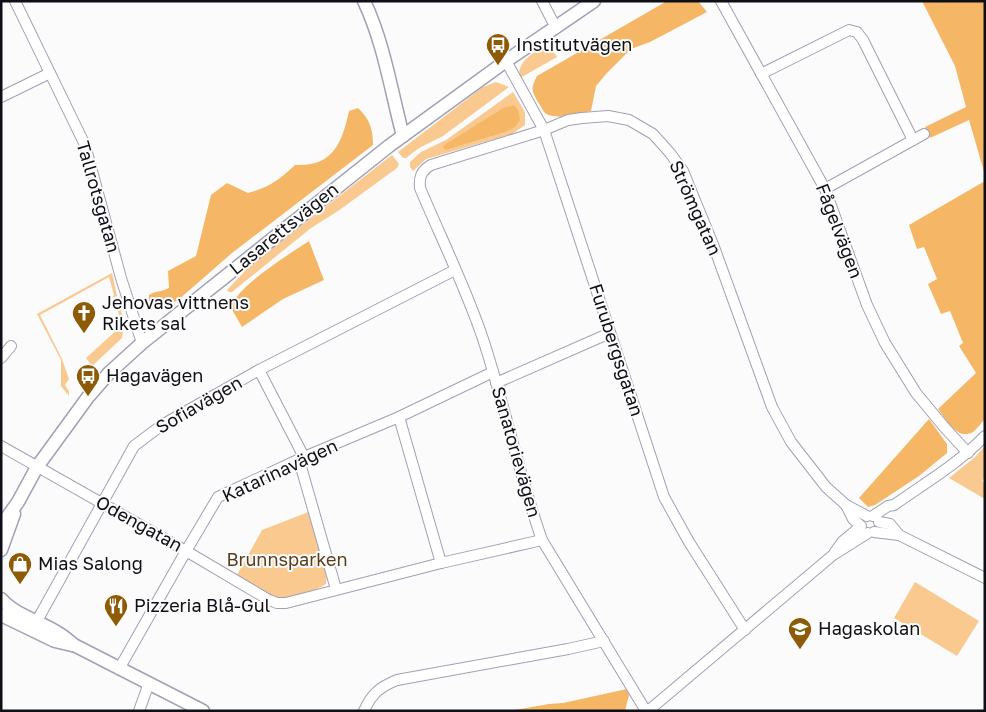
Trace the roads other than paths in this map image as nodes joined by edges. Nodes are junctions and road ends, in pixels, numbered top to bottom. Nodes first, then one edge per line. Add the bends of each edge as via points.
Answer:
1 (15, 1) edge
2 (364, 1) edge
3 (542, 1) edge
4 (594, 1) edge
5 (721, 1) edge
6 (556, 28) junction
7 (506, 61) junction
8 (50, 73) junction
9 (761, 74) junction
10 (1, 97) edge
11 (544, 130) junction
12 (924, 134) dead end
13 (403, 136) junction
14 (913, 140) junction
15 (419, 178) joint
16 (825, 189) junction
17 (455, 270) junction
18 (610, 332) junction
19 (142, 343) junction
20 (11, 346) dead end
21 (1, 358) edge
22 (259, 370) junction
23 (492, 372) junction
24 (496, 384) junction
25 (399, 417) junction
26 (985, 436) edge
27 (1, 446) edge
28 (968, 453) junction
29 (302, 459) junction
30 (37, 468) junction
31 (18, 502) junction
32 (101, 503) junction
33 (846, 505) junction
34 (873, 518) junction
35 (1, 526) edge
36 (868, 530) junction
37 (900, 535) junction
38 (542, 540) junction
39 (1, 550) edge
40 (186, 551) junction
41 (441, 563) junction
42 (985, 578) edge
43 (336, 589) junction
44 (1, 599) edge
45 (1, 615) edge
46 (34, 626) junction
47 (745, 630) junction
48 (604, 640) junction
49 (119, 669) junction
50 (149, 683) junction
51 (139, 711) edge
52 (203, 711) edge
53 (364, 711) edge
54 (647, 711) edge

1 - 8 street, Tallrotsgatan
2 - 13 street via 380,43
3 - 6 street
4 - 6 street, Lasarettsvägen
5 - 9 street, Fågelvägen
6 - 7 street, Lasarettsvägen
7 - 11 street, Furubergsgatan
7 - 13 street, Lasarettsvägen
8 - 10 street
8 - 19 street, Tallrotsgatan via 85,145 120,278
9 - 14 street via 850,30 857,32
9 - 16 street, Fågelvägen
11 - 15 street, Strömgatan via 431,165
11 - 18 street, Furubergsgatan
11 - 33 street, Strömgatan via 568,120 608,116 629,120 653,134 670,153 683,171 714,247 781,426 814,472
12 - 14 street
13 - 19 street, Lasarettsvägen
14 - 16 street
15 - 17 street, Sanatorievägen via 420,188
16 - 28 street, Fågelvägen via 867,305 885,343 916,393
17 - 22 street, Sofiavägen
17 - 23 street, Sanatorievägen via 472,308
18 - 24 street
18 - 47 street, Furubergsgatan via 664,497
19 - 30 street, Lasarettsvägen via 88,397
20 - 21 street
22 - 29 street
22 - 32 street, Sofiavägen via 162,425 134,446
23 - 24 street, Sanatorievägen
23 - 25 street, Katarinavägen
24 - 38 street, Sanatorievägen
25 - 29 street, Katarinavägen
25 - 41 street
26 - 28 street
27 - 30 street, Odengatan
28 - 34 street via 894,505 887,515
29 - 40 street, Katarinavägen via 218,497
29 - 43 street
30 - 31 street, Lasarettsvägen
30 - 32 street, Odengatan
31 - 35 street, Lasarettsvägen
31 - 39 street, Lasarettsvägen
32 - 40 street, Odengatan
32 - 46 street, Sofiavägen
33 - 34 street, Strömgatan
33 - 36 street, Strömgatan via 853,519
34 - 36 street via 864,518
34 - 36 street via 878,530
34 - 37 street, Strömgatan via 890,524
36 - 37 street, Strömgatan
36 - 47 street via 843,541 833,555
37 - 42 street, Strömgatan
38 - 41 street
38 - 48 street, Sanatorievägen
40 - 43 street, Odengatan via 277,603
40 - 49 street, Katarinavägen
41 - 43 street
44 - 46 street
45 - 46 street
46 - 49 street via 55,642 74,645
47 - 54 street
48 - 53 street via 397,680 381,687
48 - 54 street, Sanatorievägen
49 - 50 street
50 - 51 street
50 - 52 street

